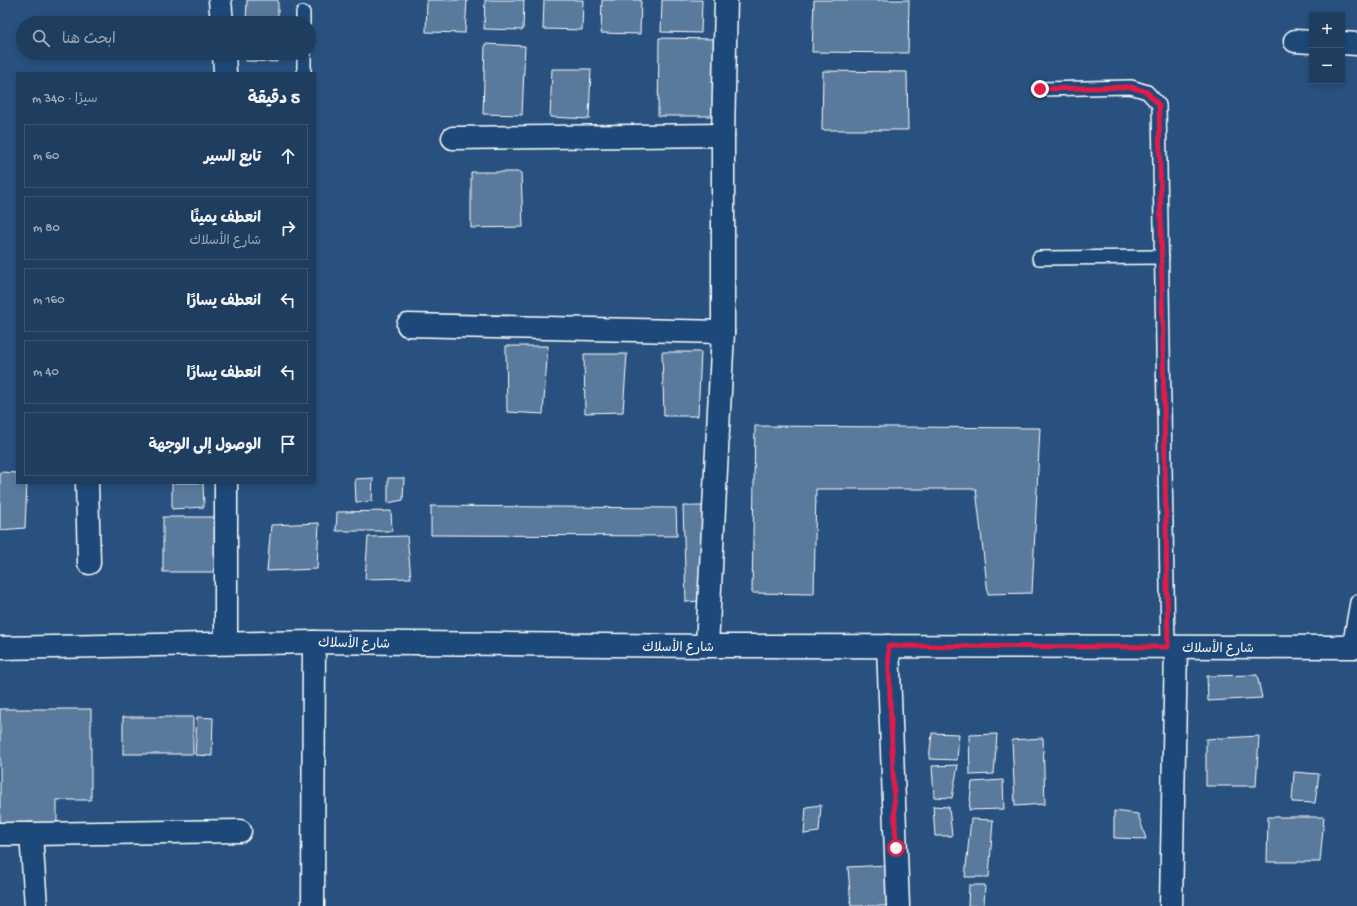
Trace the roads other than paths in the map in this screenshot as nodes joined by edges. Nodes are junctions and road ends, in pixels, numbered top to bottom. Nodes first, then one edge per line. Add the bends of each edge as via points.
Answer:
1 (220, 0) edge
2 (726, 0) edge
3 (221, 16) edge
4 (1345, 43) edge
5 (1357, 44) edge
6 (224, 60) edge
7 (304, 60) edge
8 (225, 72) edge
9 (304, 72) edge
10 (1040, 89) dead end
11 (724, 135) junction
12 (453, 138) dead end
13 (1162, 257) junction
14 (1039, 258) dead end
15 (408, 325) dead end
16 (722, 332) junction
17 (86, 484) edge
18 (226, 484) edge
19 (89, 563) dead end
20 (1357, 602) edge
21 (314, 642) junction
22 (226, 643) junction
23 (707, 646) junction
24 (888, 646) junction
25 (1172, 647) junction
26 (1353, 647) edge
27 (0, 648) edge
28 (240, 831) dead end
29 (0, 834) edge
30 (31, 834) junction
31 (36, 906) edge
32 (313, 906) edge
33 (898, 906) edge
34 (1171, 906) edge

1 - 3 street
2 - 11 street
4 - 5 street
6 - 8 street
7 - 9 lane
10 - 13 lane via 1131,87 1147,92 1159,105
11 - 12 street
11 - 16 street
13 - 14 lane
13 - 25 lane
15 - 16 street
16 - 23 street
17 - 19 street
18 - 22 street
20 - 26 lane
21 - 22 street, شارع الأسلاك
21 - 23 street, شارع الأسلاك
21 - 32 street
22 - 27 street, شارع الأسلاك
23 - 24 street, شارع الأسلاك
24 - 25 street, شارع الأسلاك
24 - 33 street
25 - 26 street, شارع الأسلاك
25 - 34 street
28 - 30 street
29 - 30 street
30 - 31 street

